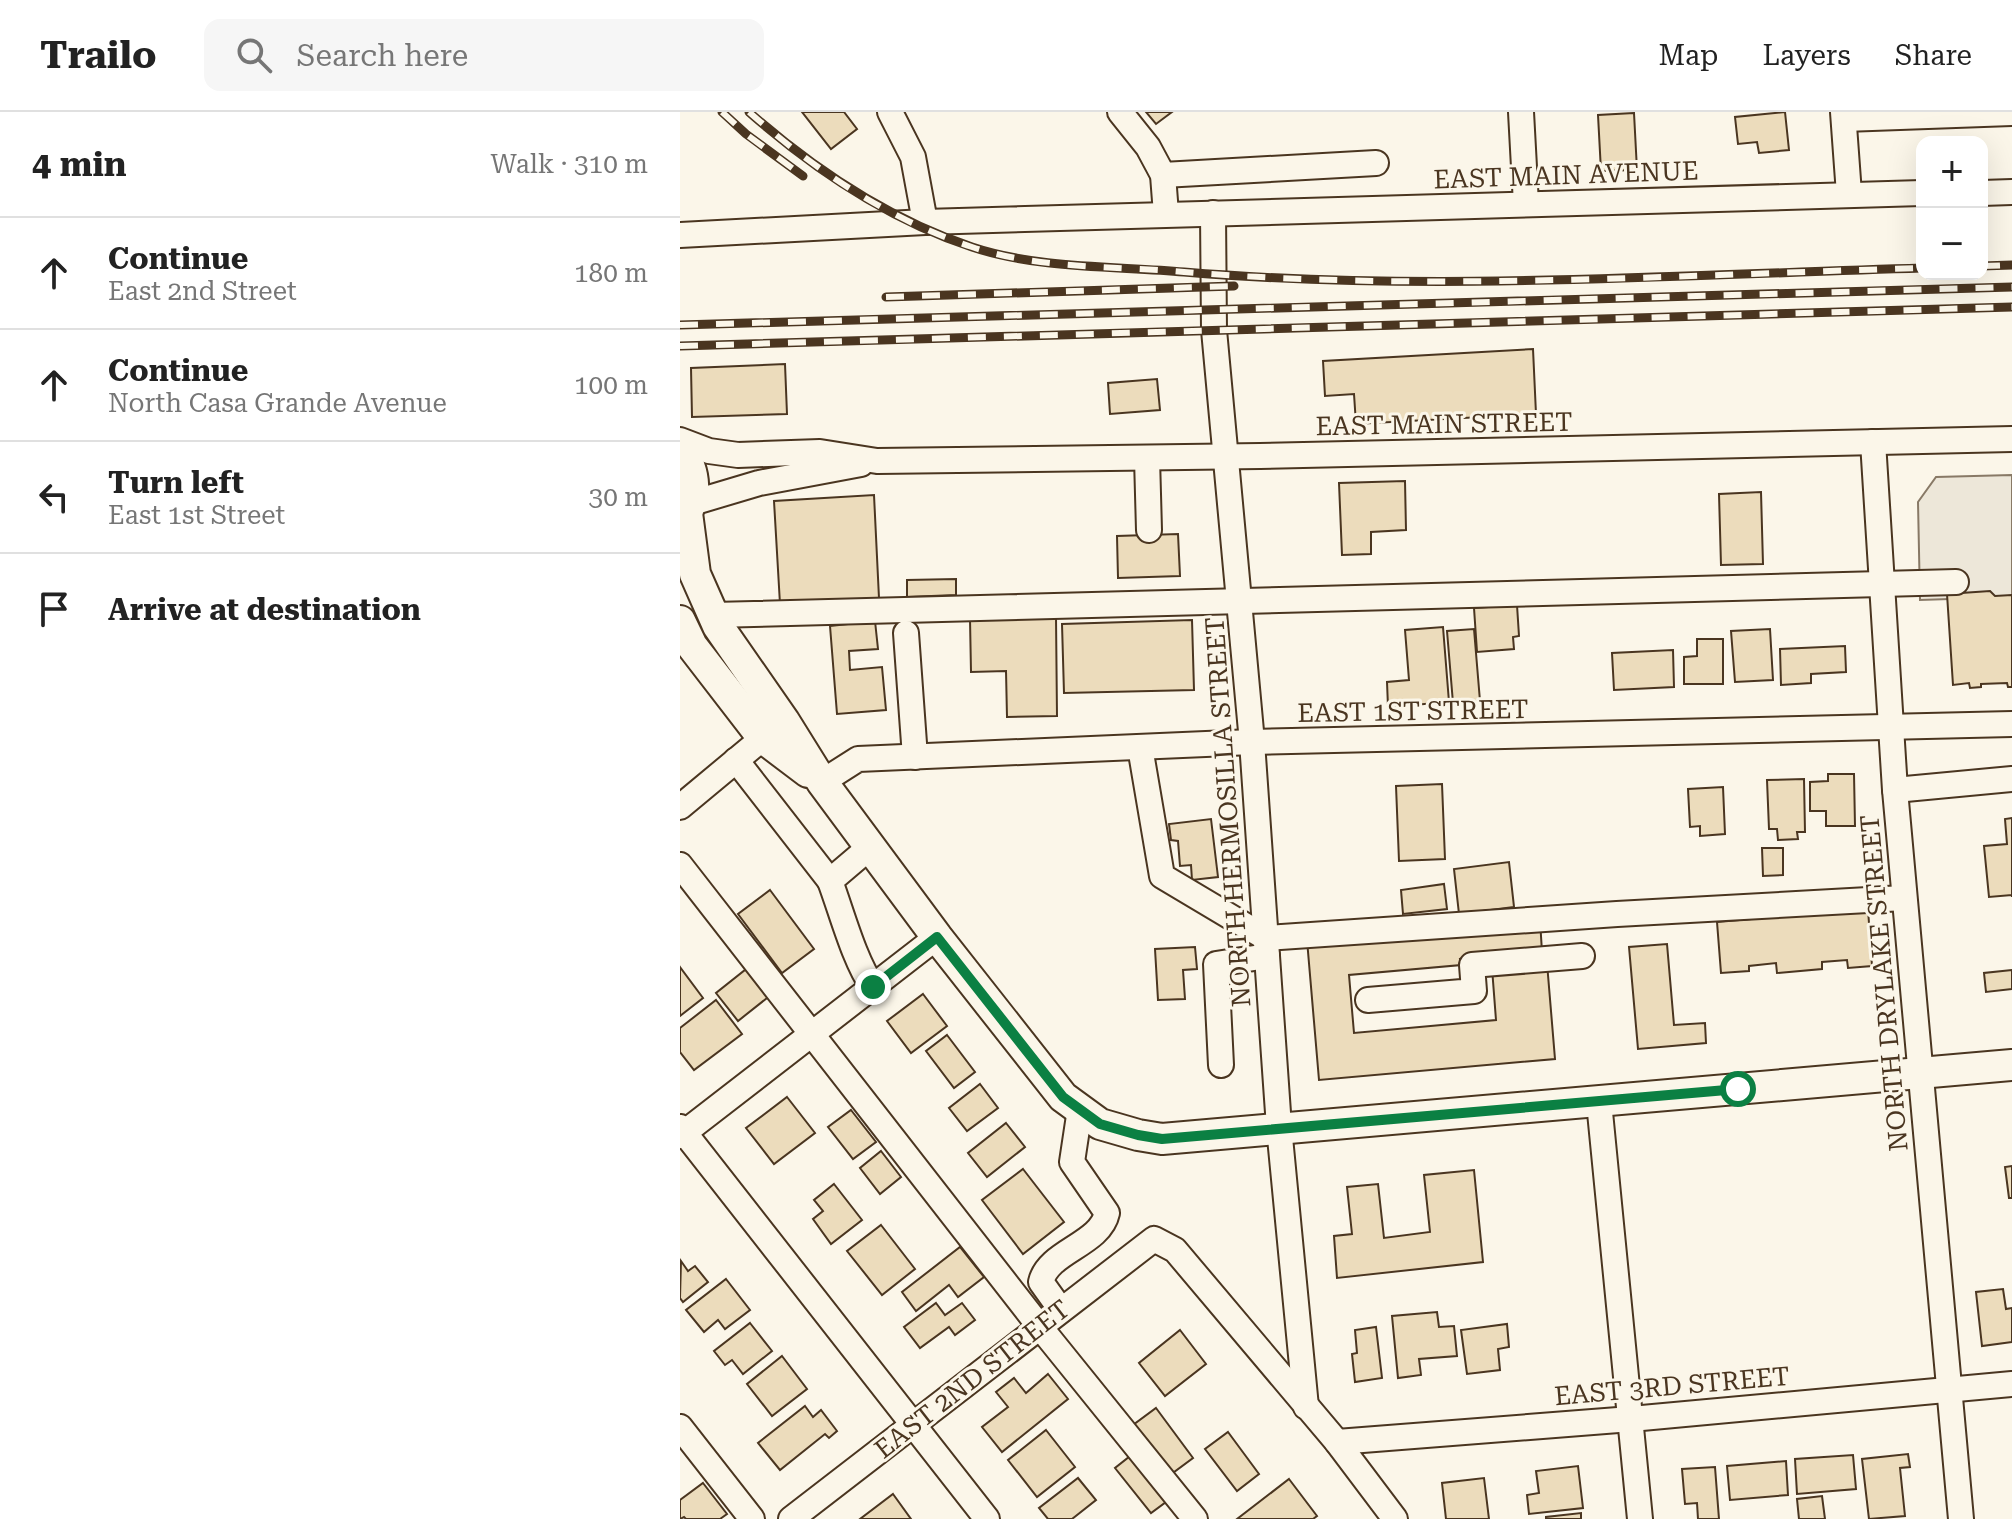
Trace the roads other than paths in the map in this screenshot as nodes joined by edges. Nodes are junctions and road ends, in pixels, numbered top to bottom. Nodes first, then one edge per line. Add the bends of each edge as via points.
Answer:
1 (890, 112) edge
2 (1120, 112) edge
3 (1521, 112) edge
4 (2012, 113) edge
5 (1844, 115) edge
6 (1376, 163) dead end
7 (1163, 175) junction
8 (2012, 192) edge
9 (1916, 193) edge
10 (1988, 193) edge
11 (1849, 194) junction
12 (1526, 204) junction
13 (1213, 213) junction
14 (1166, 214) junction
15 (925, 222) junction
16 (680, 235) edge
17 (2012, 439) edge
18 (680, 440) edge
19 (1873, 442) junction
20 (680, 449) edge
21 (1227, 457) junction
22 (1147, 458) junction
23 (877, 461) junction
24 (686, 512) edge
25 (1149, 530) dead end
26 (1956, 582) dead end
27 (1881, 584) junction
28 (1240, 601) junction
29 (713, 615) junction
30 (682, 631) edge
31 (906, 633) dead end
32 (2012, 724) edge
33 (1890, 728) junction
34 (763, 738) junction
35 (1252, 742) junction
36 (1140, 747) junction
37 (915, 757) junction
38 (736, 760) junction
39 (2012, 779) edge
40 (822, 782) junction
41 (1895, 790) junction
42 (680, 807) edge
43 (870, 847) junction
44 (680, 865) edge
45 (830, 881) junction
46 (1904, 898) junction
47 (937, 937) junction
48 (1267, 947) junction
49 (1582, 956) dead end
50 (873, 987) junction
51 (1368, 1000) dead end
52 (810, 1035) junction
53 (1221, 1065) dead end
54 (2012, 1065) edge
55 (1918, 1072) junction
56 (1599, 1102) junction
57 (1080, 1109) junction
58 (1279, 1127) junction
59 (681, 1132) edge
60 (1061, 1310) junction
61 (1040, 1327) junction
62 (2012, 1384) edge
63 (1951, 1389) junction
64 (1306, 1407) junction
65 (1631, 1419) junction
66 (913, 1425) junction
67 (680, 1427) edge
68 (1337, 1442) junction
69 (1392, 1518) edge
70 (752, 1519) edge
71 (791, 1519) edge
72 (987, 1519) edge
73 (1195, 1519) edge
74 (1640, 1519) edge
75 (1961, 1519) edge

1 - 15 street via 913,157
2 - 7 street
3 - 12 street
4 - 5 street
5 - 11 street
6 - 7 street
7 - 14 street
8 - 10 street
9 - 11 street, EAST MAIN AVENUE
11 - 12 street, EAST MAIN AVENUE
12 - 13 street, EAST MAIN AVENUE
13 - 14 street, EAST MAIN AVENUE
13 - 21 street, NORTH HERMOSILLA STREET via 1214,330
14 - 15 street, EAST MAIN AVENUE
15 - 16 street, EAST MAIN AVENUE
17 - 19 street, EAST MAIN STREET
18 - 23 street, EAST MAIN STREET via 738,455 820,452
19 - 21 street, EAST MAIN STREET
19 - 27 street, NORTH DRYLAKE STREET
20 - 24 main road via 693,478
21 - 22 street, EAST MAIN STREET
21 - 28 street, NORTH HERMOSILLA STREET
22 - 23 street, EAST MAIN STREET
22 - 25 street
23 - 24 street, EAST MAIN STREET via 759,483
24 - 29 main road via 695,574
26 - 27 street
27 - 28 street
27 - 33 street, NORTH DRYLAKE STREET
28 - 29 street
28 - 35 street, NORTH HERMOSILLA STREET
29 - 40 main road
30 - 34 main road
31 - 37 street
32 - 33 street, EAST 1ST STREET
33 - 35 street, EAST 1ST STREET
33 - 41 street, NORTH DRYLAKE STREET
34 - 38 street
34 - 40 main road
35 - 36 street, EAST 1ST STREET
35 - 48 street, NORTH HERMOSILLA STREET
36 - 37 street, EAST 1ST STREET
36 - 48 street via 1162,876
37 - 40 street, EAST 1ST STREET via 858,759
38 - 42 street
38 - 45 street
39 - 41 street
40 - 43 main road
41 - 46 street, NORTH DRYLAKE STREET
43 - 45 street
43 - 47 main road
44 - 52 street
45 - 50 street via 859,968
46 - 48 street via 1617,914
46 - 55 street, NORTH DRYLAKE STREET
47 - 50 street
47 - 57 main road via 1063,1097
48 - 53 street via 1216,964
48 - 58 street, NORTH HERMOSILLA STREET
49 - 51 street via 1472,965 1474,991
50 - 52 street
52 - 59 street
52 - 61 street
54 - 55 main road
55 - 56 main road
55 - 63 street, NORTH DRYLAKE STREET
56 - 58 main road
56 - 65 street
57 - 58 main road via 1100,1124 1162,1139
57 - 60 street via 1072,1162 1107,1213 1090,1236 1044,1271 1041,1282
58 - 64 street, NORTH HERMOSILLA STREET
59 - 66 street
60 - 61 street, EAST 2ND STREET
60 - 64 street, EAST 2ND STREET via 1154,1239 1175,1250
61 - 66 street, EAST 2ND STREET
61 - 73 street
62 - 63 street, EAST 3RD STREET
63 - 65 street, EAST 3RD STREET
63 - 75 street, NORTH DRYLAKE STREET
64 - 68 street
65 - 68 street, EAST 3RD STREET
65 - 74 street
66 - 71 street, EAST 2ND STREET
66 - 72 street
67 - 70 street
68 - 69 street

